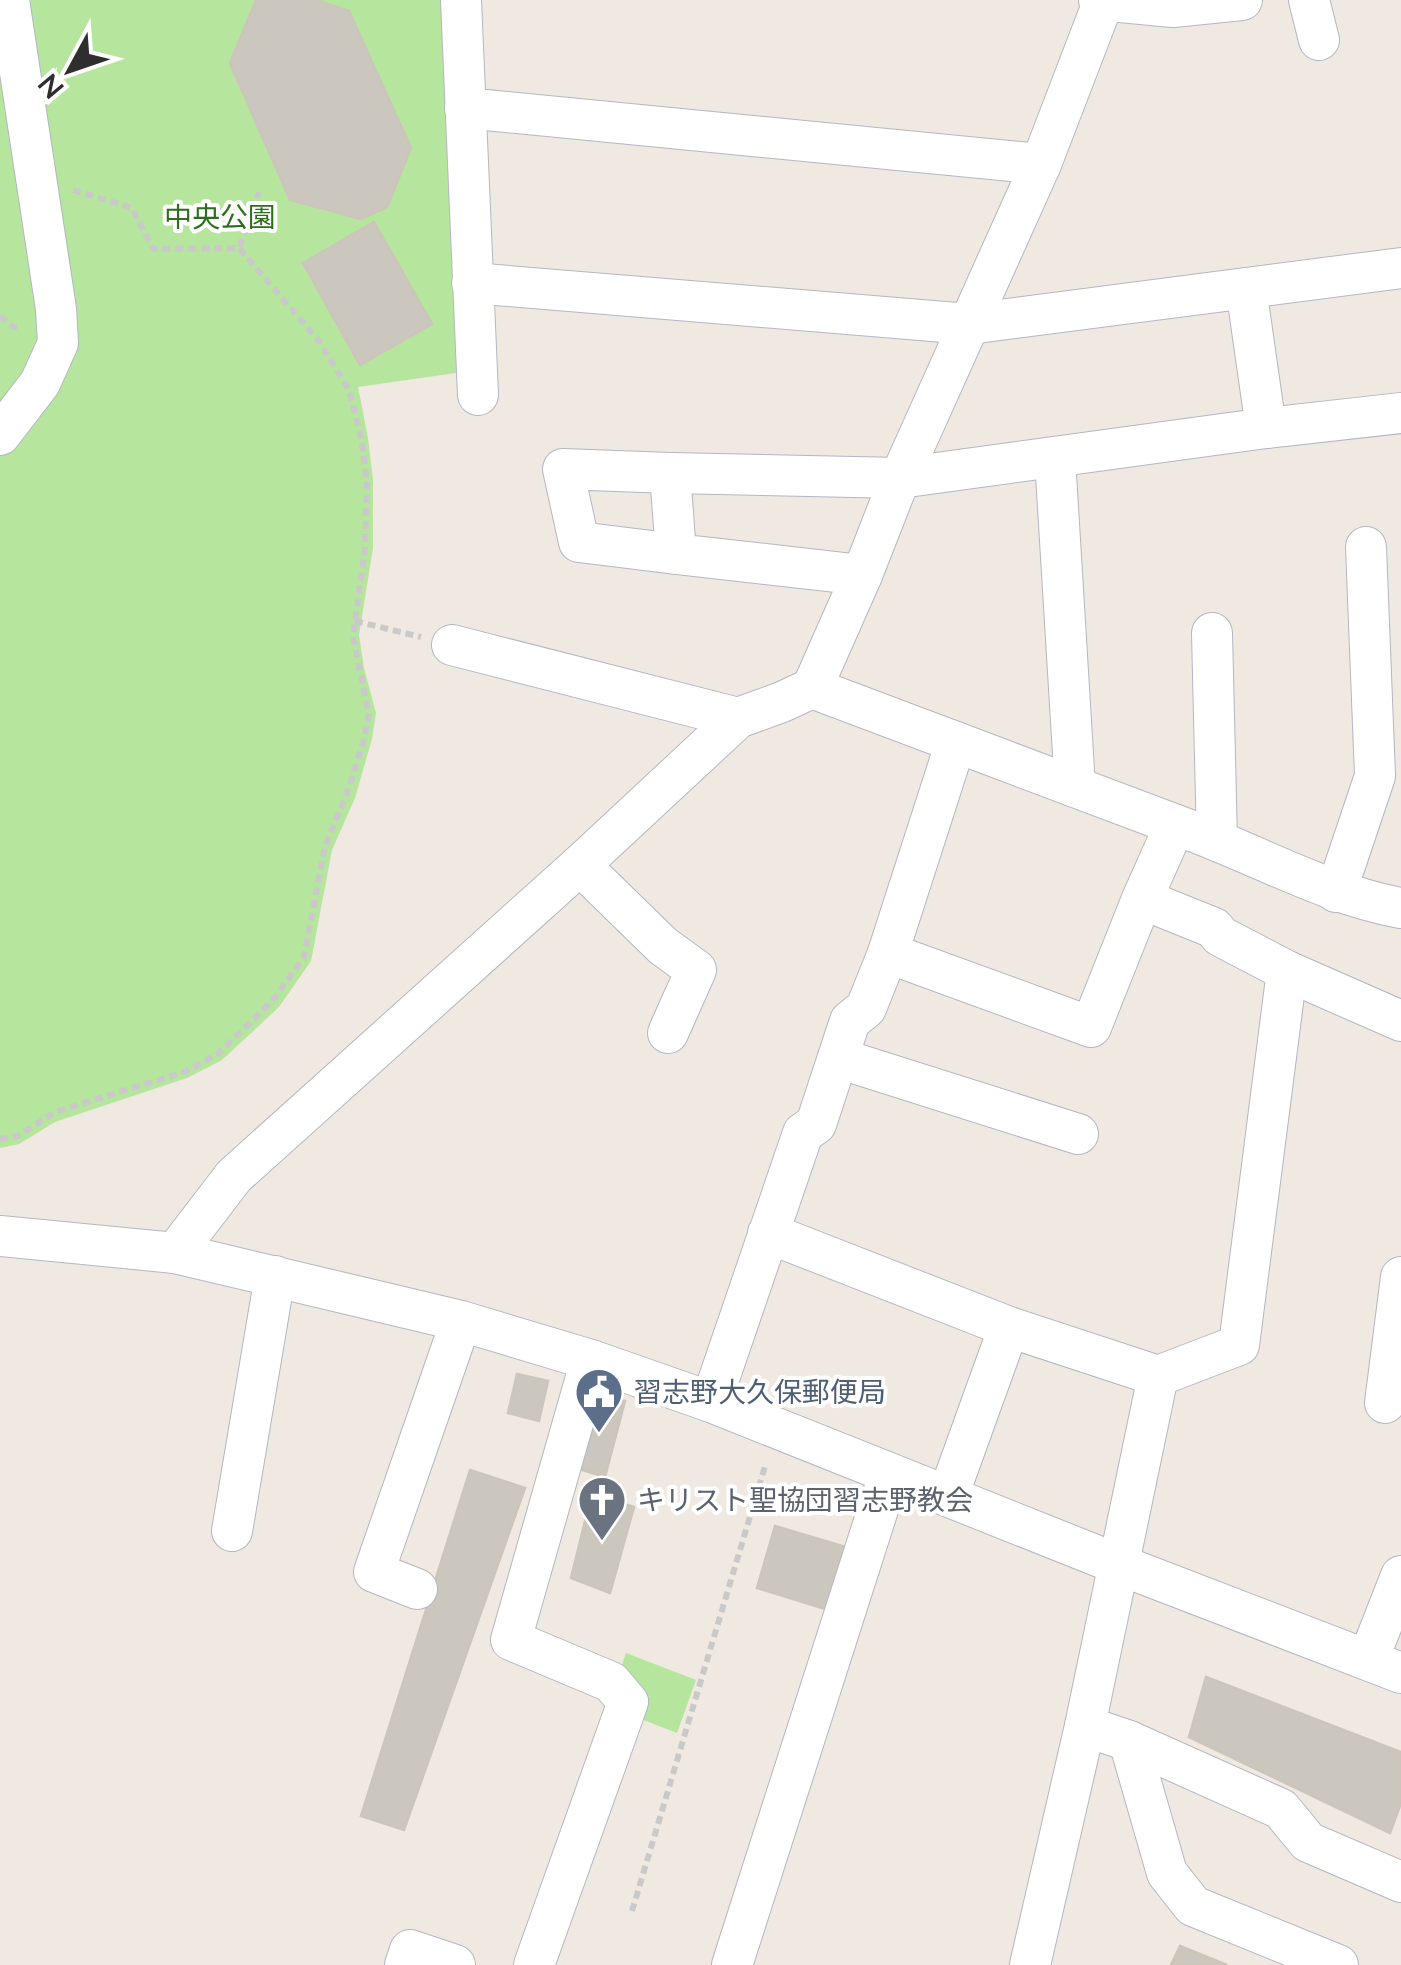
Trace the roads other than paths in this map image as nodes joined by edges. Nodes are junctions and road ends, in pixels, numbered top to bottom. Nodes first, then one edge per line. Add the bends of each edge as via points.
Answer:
1 (10, 0) edge
2 (461, 0) edge
3 (1102, 0) edge
4 (1242, 0) edge
5 (1309, 0) edge
6 (1319, 40) dead end
7 (465, 108) junction
8 (1040, 164) junction
9 (1401, 268) edge
10 (472, 282) junction
11 (1246, 288) junction
12 (969, 324) junction
13 (478, 395) dead end
14 (1401, 414) edge
15 (1266, 428) junction
16 (0, 436) edge
17 (1055, 458) junction
18 (670, 473) junction
19 (900, 478) junction
20 (1366, 547) dead end
21 (676, 554) junction
22 (862, 576) junction
23 (1212, 633) dead end
24 (452, 645) road end
25 (1385, 646) edge
26 (812, 688) junction
27 (738, 718) junction
28 (956, 742) junction
29 (1075, 787) junction
30 (1176, 825) junction
31 (1217, 841) junction
32 (580, 865) junction
33 (1336, 892) junction
34 (1142, 899) junction
35 (1401, 908) edge
36 (888, 953) junction
37 (1287, 971) junction
38 (1401, 1021) edge
39 (668, 1033) dead end
40 (838, 1058) junction
41 (1078, 1134) dead end
42 (768, 1233) junction
43 (0, 1236) edge
44 (176, 1253) junction
45 (274, 1276) junction
46 (1401, 1277) edge
47 (461, 1321) junction
48 (1008, 1327) junction
49 (591, 1360) junction
50 (1158, 1376) junction
51 (711, 1402) junction
52 (1385, 1403) dead end
53 (888, 1474) junction
54 (948, 1496) junction
55 (232, 1531) dead end
56 (1120, 1565) junction
57 (1401, 1576) edge
58 (417, 1589) dead end
59 (1384, 1666) edge
60 (1085, 1726) junction
61 (1129, 1741) junction
62 (1401, 1882) edge
63 (405, 1965) edge
64 (455, 1965) edge
65 (534, 1965) edge
66 (732, 1965) edge
67 (1030, 1965) edge
68 (1338, 1965) edge

1 - 16 street via 58,343 40,384
2 - 7 street
3 - 4 street via 1173,7
3 - 8 street
5 - 6 street
7 - 8 street
7 - 10 street
8 - 12 street
9 - 11 street
10 - 12 street
10 - 13 street
11 - 12 street
11 - 15 street
12 - 19 street
14 - 15 street
15 - 17 street
17 - 19 street
17 - 29 street
18 - 19 street
18 - 21 street
18 - 21 street via 563,470 580,542
19 - 22 street
20 - 25 street
21 - 22 street
22 - 26 street
23 - 31 street
24 - 27 street
25 - 33 street via 1375,776
26 - 27 street
26 - 28 street
27 - 32 street
28 - 29 street
28 - 36 street
29 - 30 street
30 - 31 street
30 - 34 street
31 - 33 street
32 - 39 street via 696,970
32 - 44 street via 234,1176
33 - 35 street
34 - 36 street via 1091,1027
34 - 37 street via 1214,928
36 - 40 street via 866,1008 850,1021
37 - 38 street
37 - 50 street via 1239,1345
40 - 41 street
40 - 42 street via 816,1124 802,1133
42 - 48 street
42 - 51 street
43 - 44 street
44 - 45 street
45 - 47 street
45 - 55 street
46 - 52 street
47 - 49 street
47 - 58 street via 374,1572
48 - 50 street
48 - 54 street
49 - 51 street
49 - 65 street via 510,1640 611,1682 628,1702
50 - 56 street
51 - 53 street
53 - 54 street
53 - 66 street
54 - 56 street
56 - 59 street
56 - 60 street
57 - 59 street
60 - 61 street
60 - 67 street
61 - 62 street via 1281,1809 1308,1842
61 - 68 street via 1166,1872 1193,1906
63 - 64 street via 410,1950

